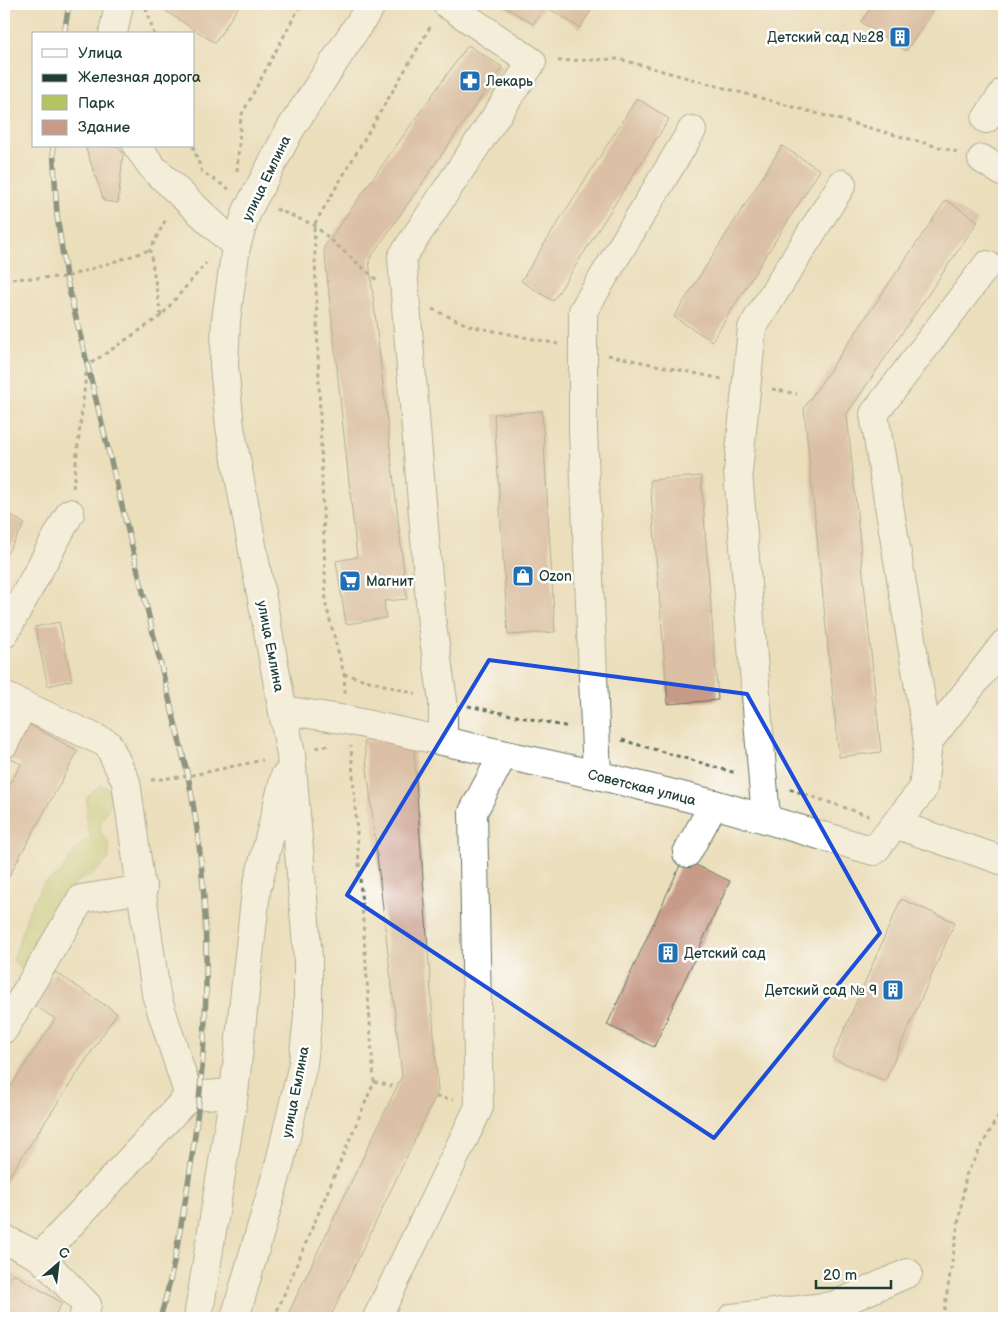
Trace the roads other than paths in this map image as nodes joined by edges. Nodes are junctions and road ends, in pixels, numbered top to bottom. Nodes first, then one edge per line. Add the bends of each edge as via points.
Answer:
1 (119, 4) edge
2 (372, 4) edge
3 (440, 12) edge
4 (113, 32) edge
5 (1004, 92) edge
6 (986, 119) dead end
7 (692, 130) dead end
8 (138, 148) edge
9 (842, 184) dead end
10 (229, 239) junction
11 (987, 265) dead end
12 (70, 513) road end
13 (4, 634) edge
14 (1000, 658) edge
15 (13, 702) edge
16 (284, 710) junction
17 (443, 741) junction
18 (928, 742) junction
19 (4, 744) edge
20 (291, 755) junction
21 (503, 755) junction
22 (597, 775) junction
23 (714, 804) junction
24 (766, 819) junction
25 (897, 825) junction
26 (687, 853) dead end
27 (1004, 860) edge
28 (143, 889) junction
29 (8, 1012) edge
30 (234, 1093) junction
31 (189, 1096) junction
32 (4, 1239) edge
33 (40, 1257) junction
34 (908, 1273) dead end
35 (833, 1306) junction
36 (83, 1318) edge
37 (198, 1318) edge
38 (235, 1318) edge
39 (377, 1318) edge
40 (732, 1318) edge
41 (858, 1318) edge

1 - 4 street
2 - 10 street, улица Емлина via 282,144
3 - 17 street via 532,62 402,258 432,625 443,701
5 - 6 street
7 - 22 street via 584,311 582,430
8 - 10 street via 153,168
9 - 24 street via 752,328 738,472
10 - 16 street, улица Емлина via 224,366 230,428
11 - 18 street, Советская улица via 874,414
12 - 13 street
14 - 18 street
15 - 19 street
15 - 28 street via 108,744 126,782
16 - 17 street, Советская улица via 349,730
16 - 20 street, улица Емлина
17 - 21 street, Советская улица
18 - 25 street, Советская улица via 923,789
20 - 30 street via 256,891
20 - 38 street, улица Емлина via 308,958 308,1016 304,1055 279,1166
21 - 22 street, Советская улица
21 - 39 street via 473,812 480,1106
22 - 23 street, Советская улица
23 - 24 street, Советская улица
23 - 26 street
24 - 25 street, Советская улица via 874,851
25 - 27 street
28 - 29 street via 80,899
28 - 31 street via 156,994
30 - 31 street
30 - 37 street
31 - 33 street
32 - 33 street
33 - 36 street via 86,1305
34 - 35 street
35 - 40 street
35 - 41 street

